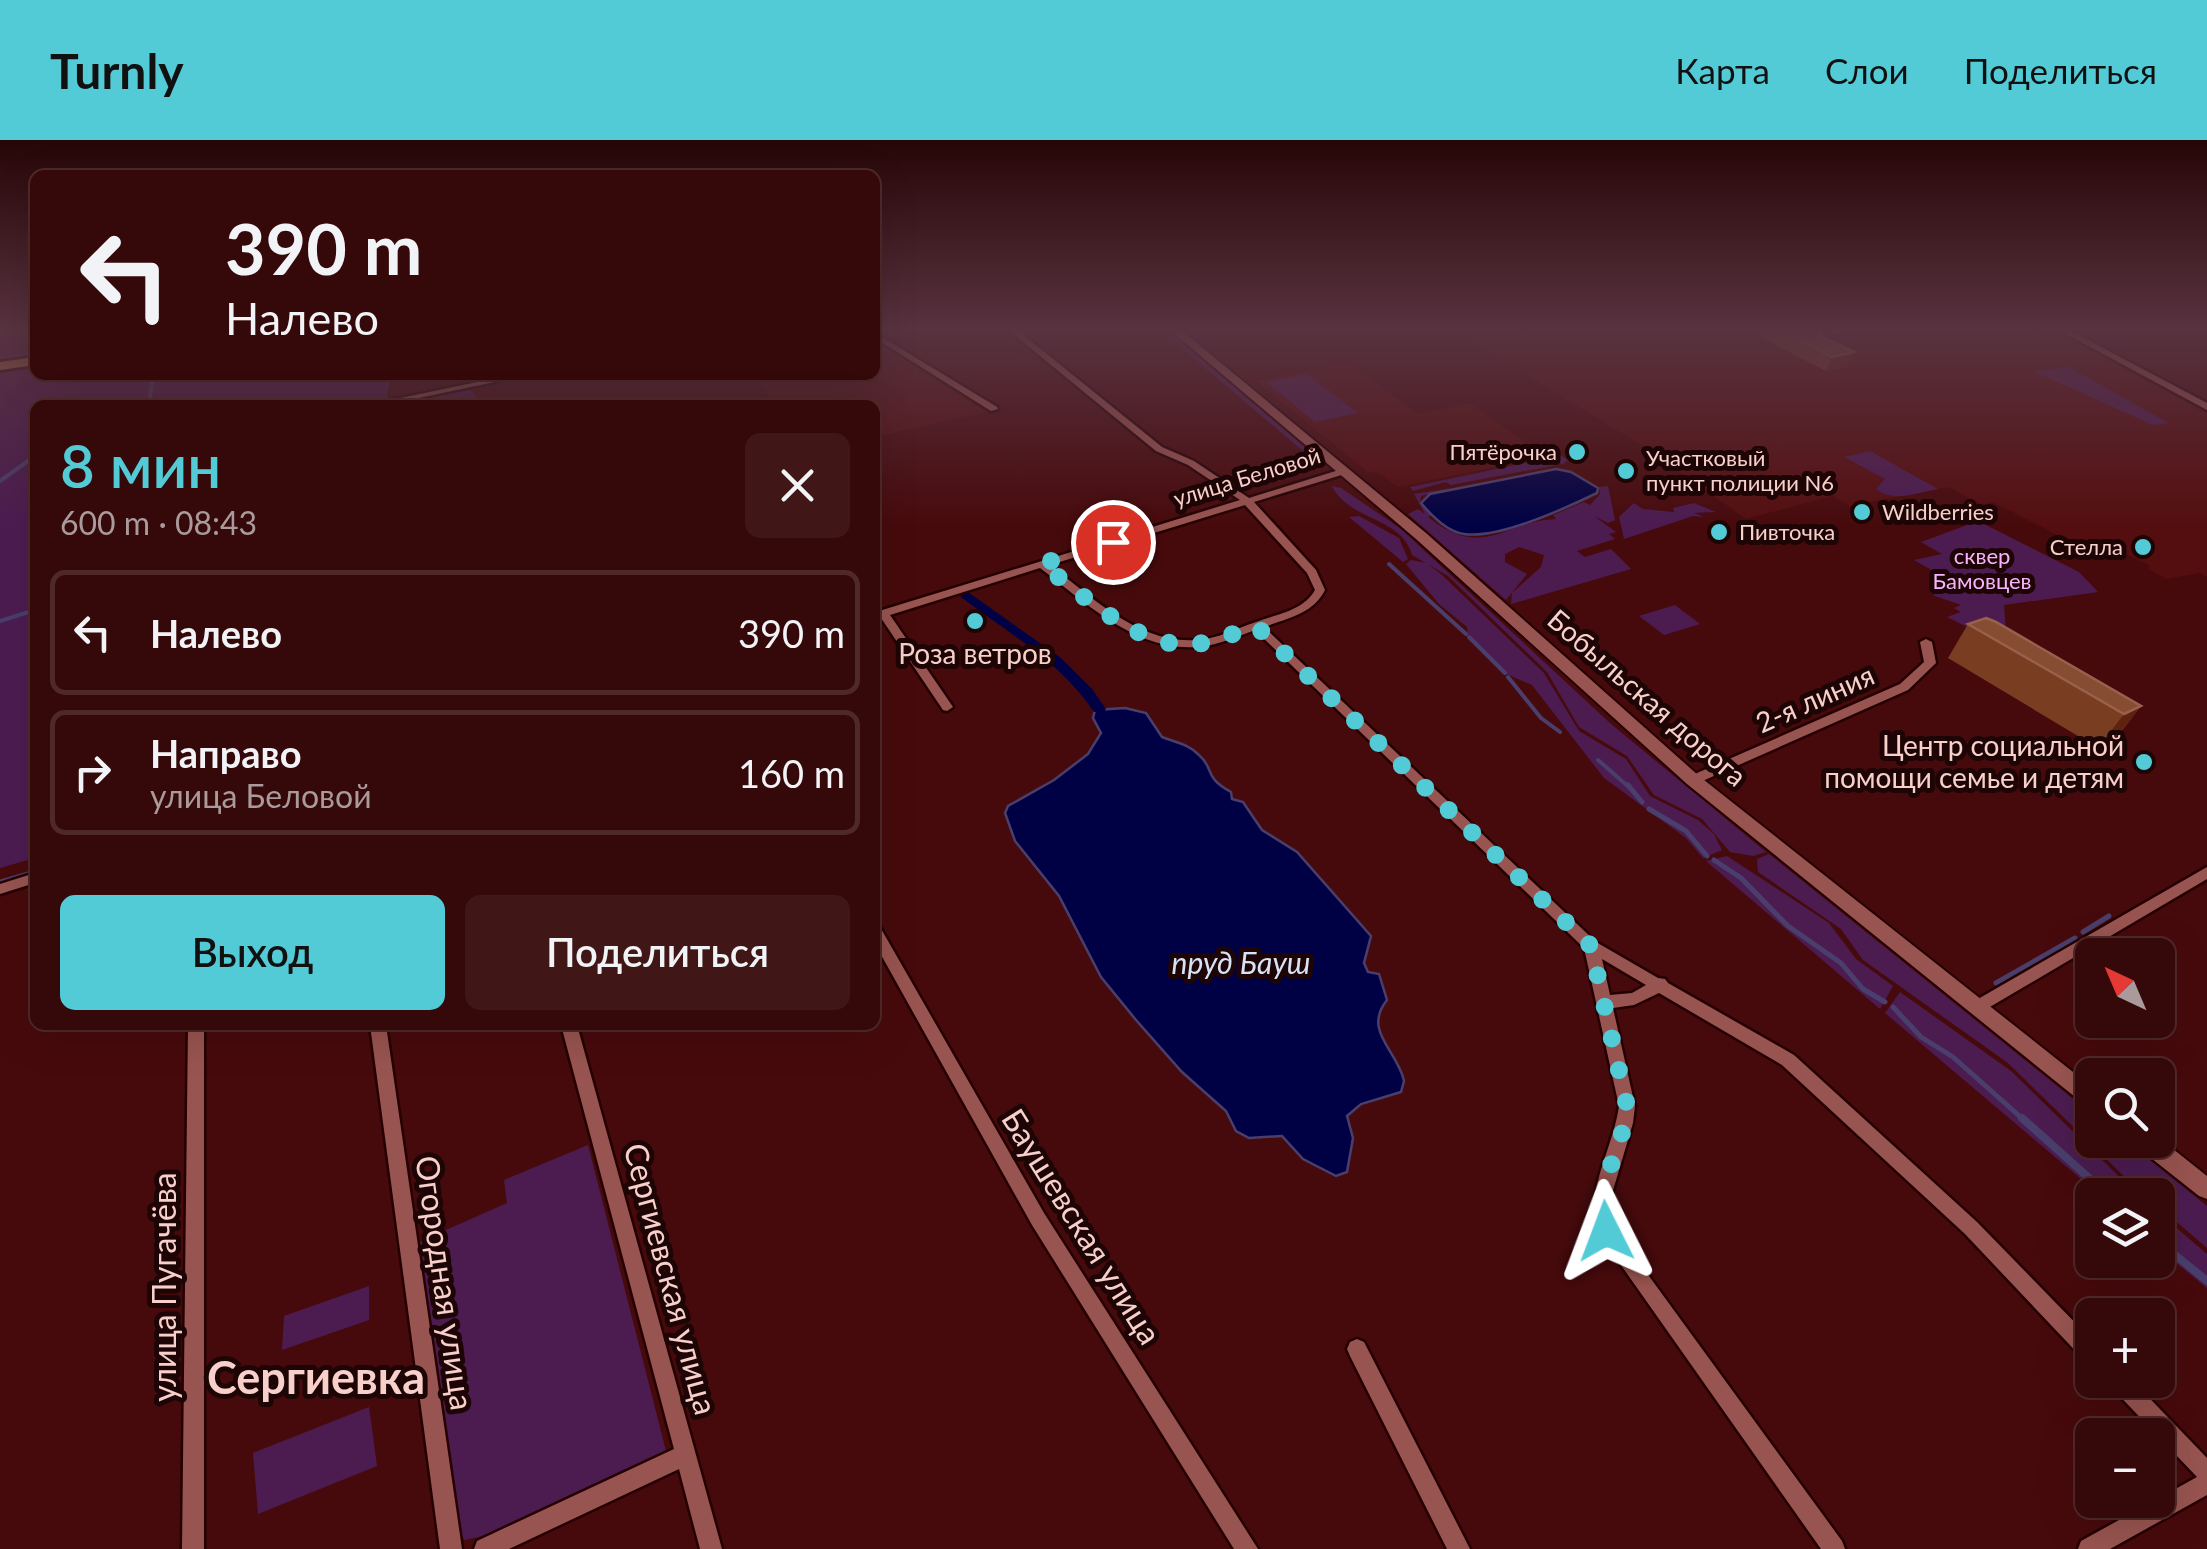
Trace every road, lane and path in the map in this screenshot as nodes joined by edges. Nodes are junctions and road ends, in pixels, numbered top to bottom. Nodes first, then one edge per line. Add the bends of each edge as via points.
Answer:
1 (422, 395) edge
2 (970, 395) edge
3 (1091, 395) edge
4 (1253, 395) edge
5 (395, 400) dead end
6 (994, 410) dead end
7 (1345, 471) junction
8 (1246, 500) junction
9 (1041, 564) junction
10 (880, 615) edge
11 (880, 616) edge
12 (1256, 626) junction
13 (1926, 642) dead end
14 (947, 707) dead end
15 (1693, 780) junction
16 (2207, 872) edge
17 (30, 879) edge
18 (0, 888) edge
19 (880, 940) edge
20 (1591, 946) junction
21 (1660, 983) junction
22 (1603, 1001) junction
23 (1977, 1007) junction
24 (196, 1030) edge
25 (379, 1030) edge
26 (570, 1030) edge
27 (2075, 1085) edge
28 (2168, 1158) edge
29 (2207, 1189) edge
30 (2075, 1336) edge
31 (1358, 1350) dead end
32 (2135, 1398) edge
33 (687, 1454) junction
34 (2207, 1473) edge
35 (2207, 1483) edge
36 (194, 1549) edge
37 (451, 1549) edge
38 (486, 1549) edge
39 (711, 1549) edge
40 (1247, 1549) edge
41 (1459, 1549) edge
42 (1834, 1549) edge
43 (2088, 1549) edge

1 - 5 street
2 - 6 street
3 - 8 street via 1159,450
4 - 7 street, Бобыльская дорога
7 - 8 street, улица Беловой
7 - 15 street, Бобыльская дорога
8 - 9 street, улица Беловой
8 - 12 street via 1320,583 1309,606
9 - 10 street, улица Беловой
9 - 12 street via 1136,631 1164,643 1207,642
11 - 14 street
12 - 20 street
13 - 15 street, 2-я линия via 1930,664 1904,687
15 - 23 street, Бобыльская дорога
16 - 23 street
17 - 18 street
19 - 40 street, Баушевская улица via 1038,1219
20 - 21 street
20 - 22 street
21 - 22 street via 1622,1003
21 - 30 street via 1788,1060 1971,1228
22 - 42 street via 1627,1106 1600,1192 1606,1231
23 - 27 street, Бобыльская дорога
24 - 36 street, улица Пугачёва
25 - 37 street, Огородная улица
26 - 33 street, Сергиевская улица
28 - 29 street
31 - 41 street
32 - 34 street
33 - 38 street
33 - 39 street, Сергиевская улица
35 - 43 street

